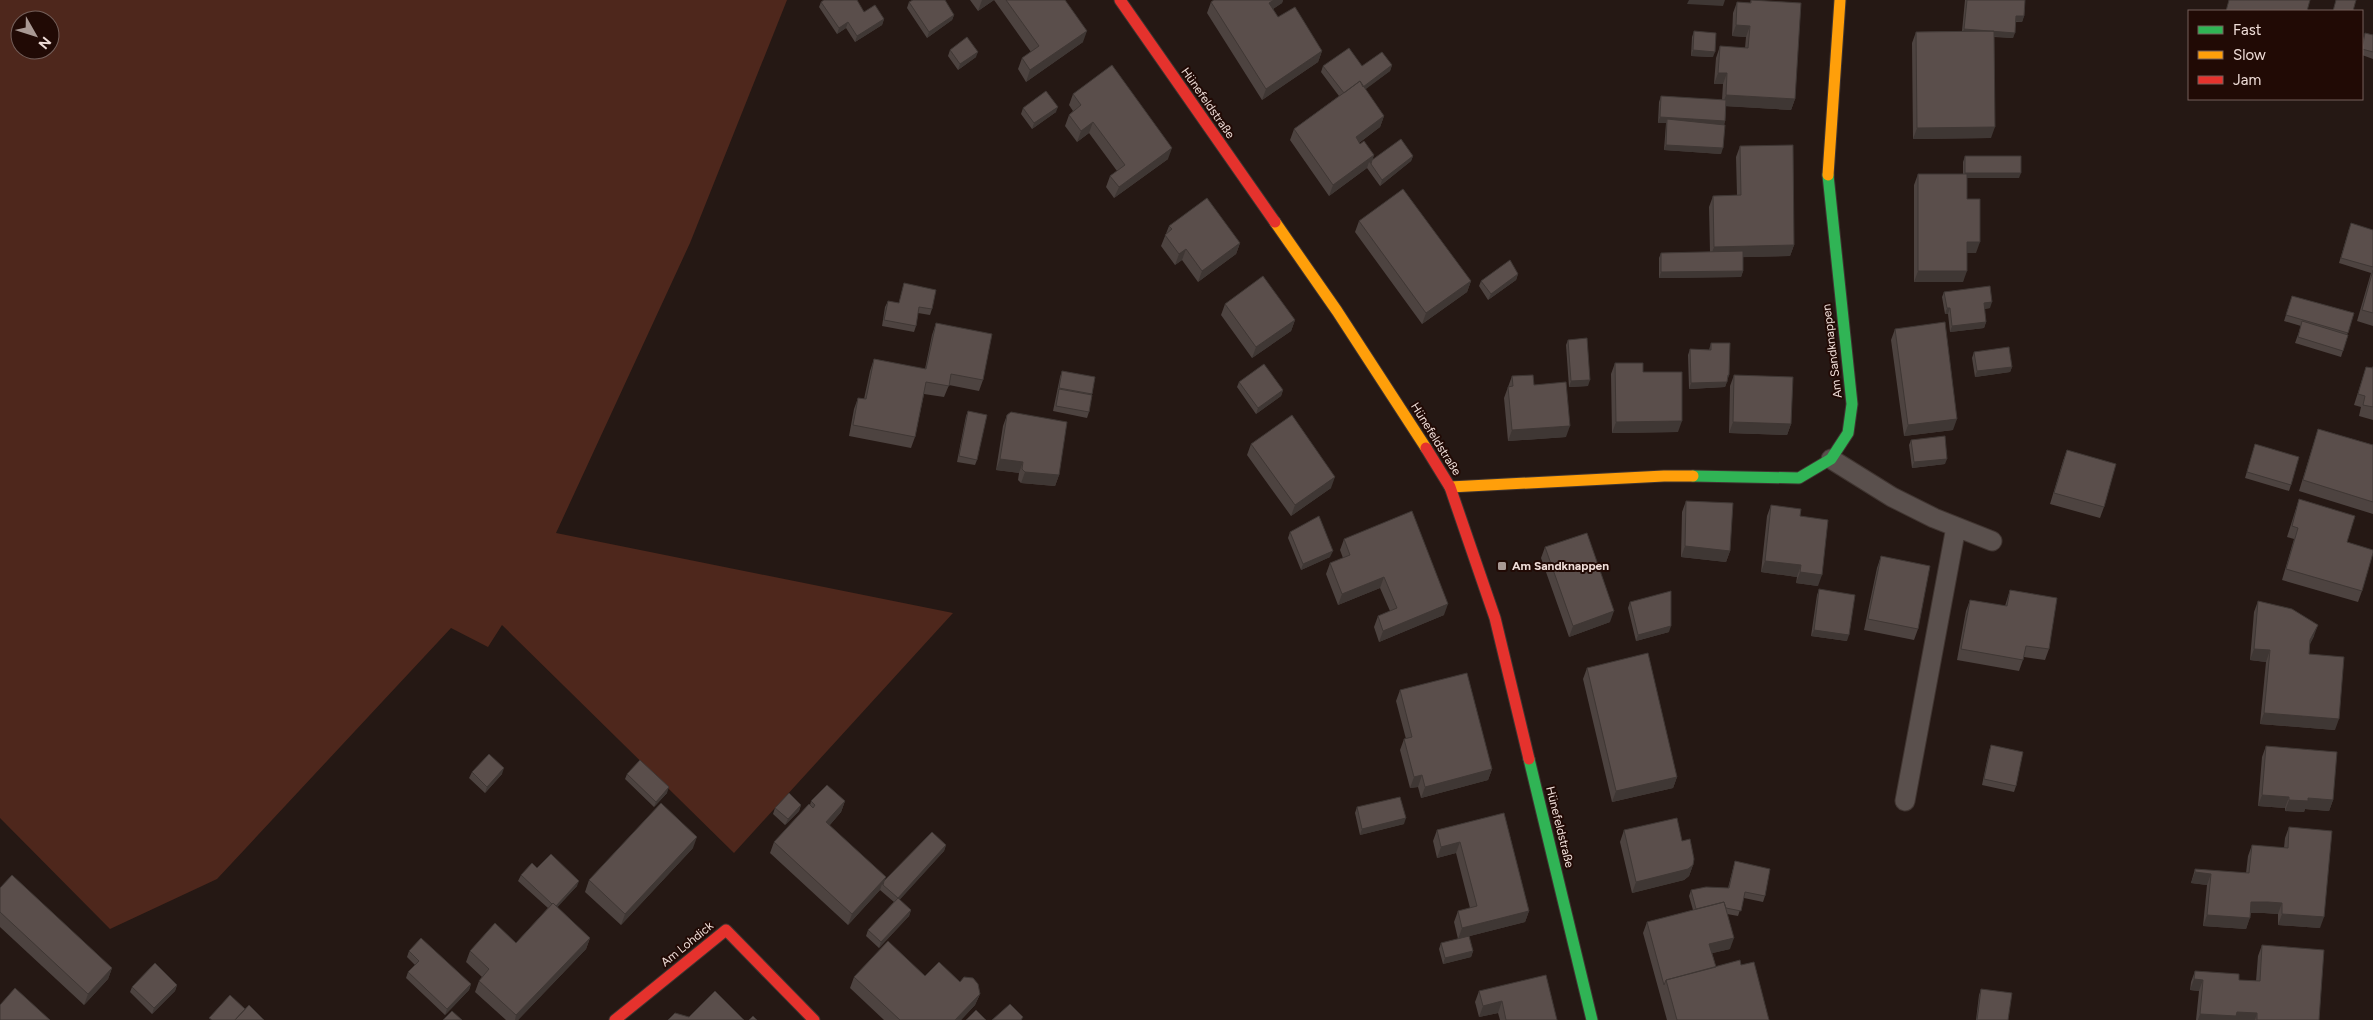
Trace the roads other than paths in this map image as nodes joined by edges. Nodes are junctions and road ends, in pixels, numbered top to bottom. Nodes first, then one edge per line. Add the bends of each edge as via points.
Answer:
1 (1120, 0) edge
2 (1840, 0) edge
3 (1831, 459) junction
4 (1450, 487) junction
5 (1956, 527) junction
6 (1992, 541) dead end
7 (1905, 801) dead end
8 (615, 1020) edge
9 (814, 1020) edge
10 (1592, 1020) edge

1 - 4 street, Hünefeldstraße via 1337,311
2 - 3 street, Am Sandknappen via 1828,182 1852,404 1848,433
3 - 4 street, Am Sandknappen via 1799,478 1664,476
3 - 5 lane via 1892,497
4 - 10 street, Hünefeldstraße via 1495,618
5 - 6 lane
5 - 7 lane
8 - 9 street, Am Lohdick via 726,930

